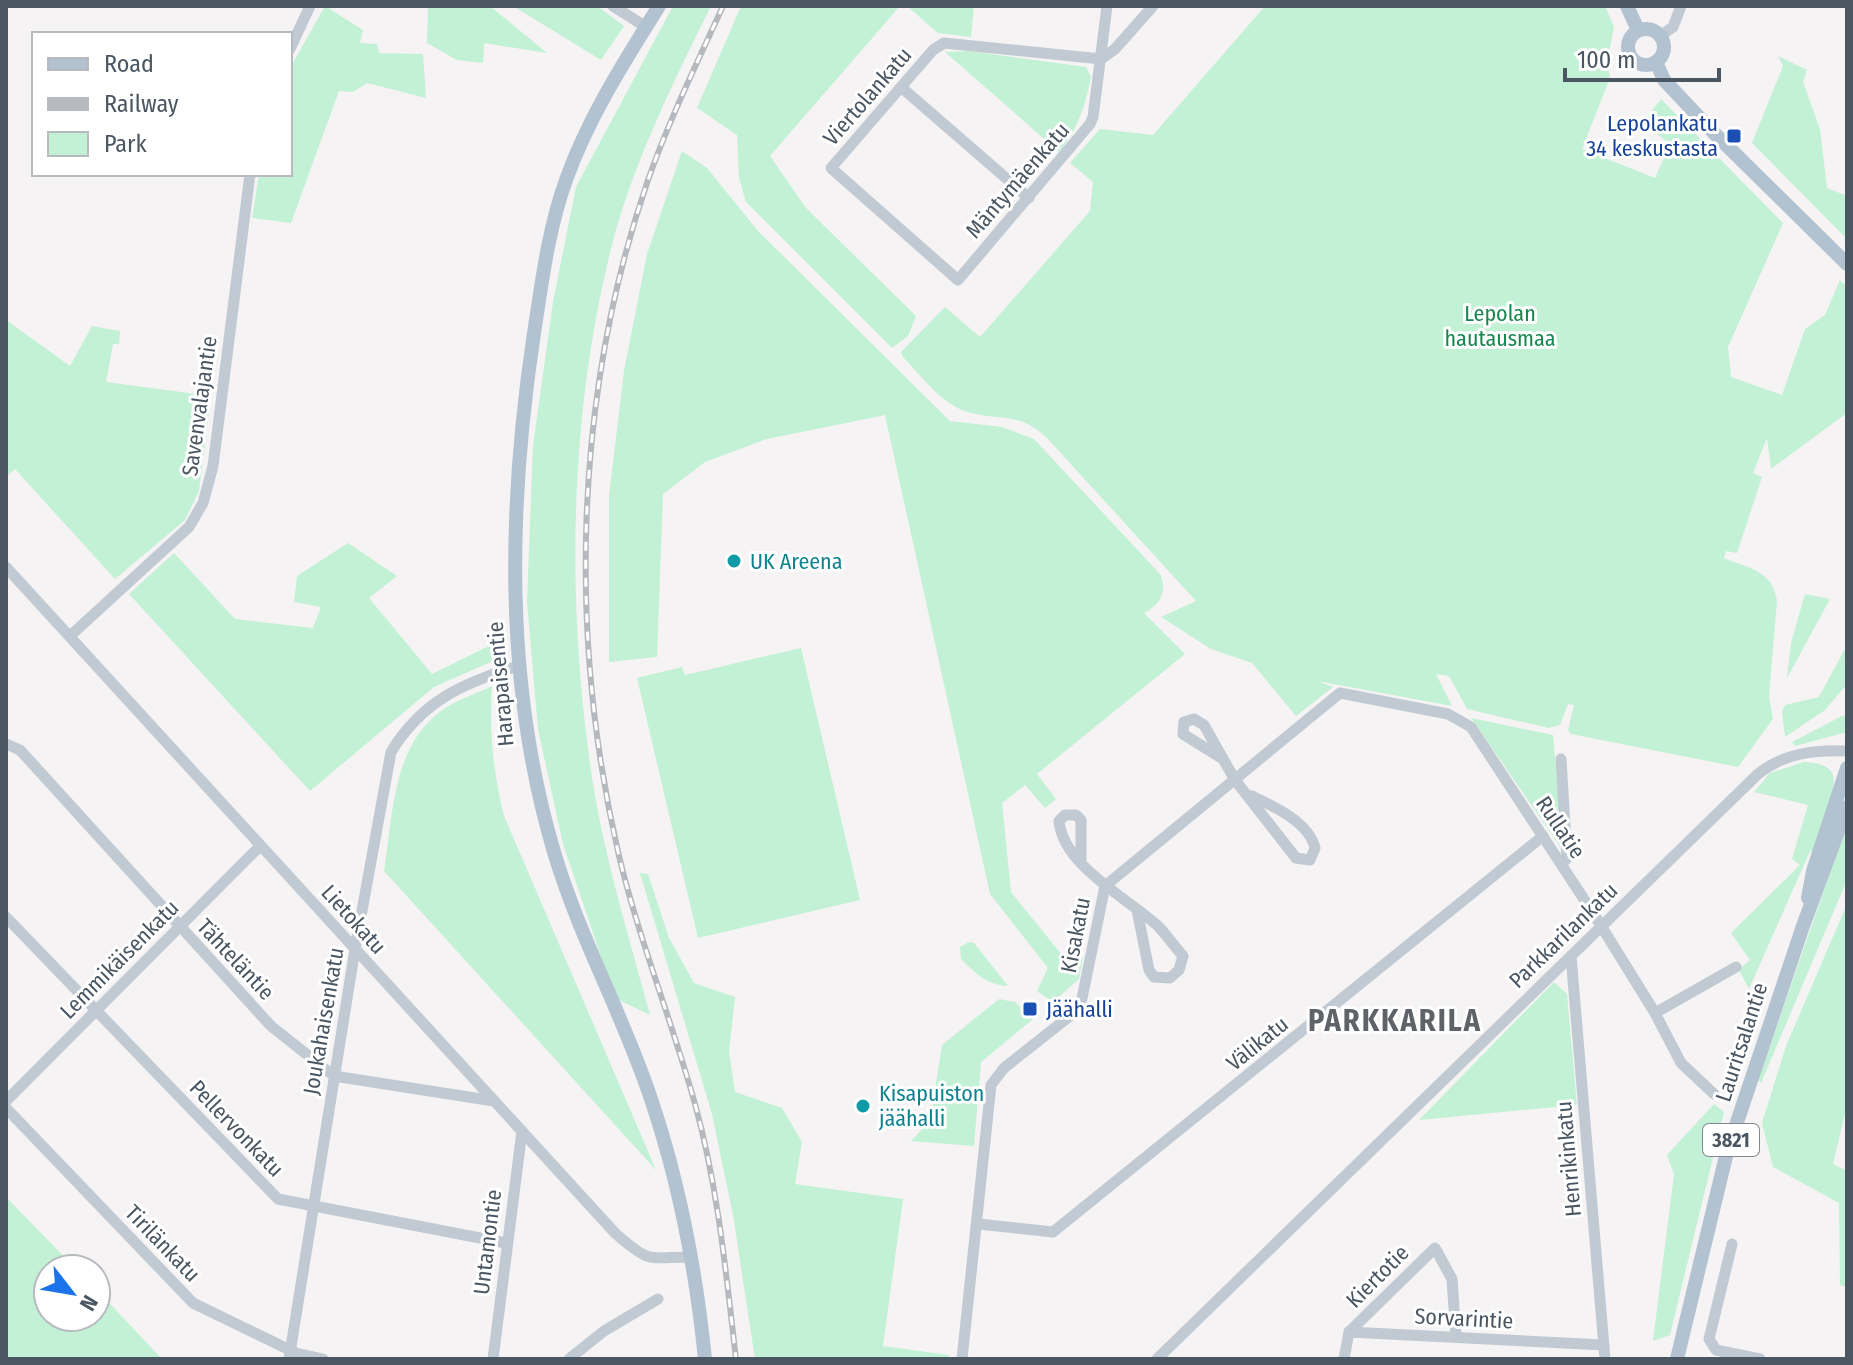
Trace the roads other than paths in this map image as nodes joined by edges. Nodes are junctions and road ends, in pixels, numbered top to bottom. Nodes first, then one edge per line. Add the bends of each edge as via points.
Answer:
1 (303, 6) edge
2 (310, 6) edge
3 (613, 6) edge
4 (659, 6) edge
5 (1107, 6) edge
6 (1153, 6) edge
7 (1627, 6) edge
8 (1681, 6) edge
9 (303, 21) junction
10 (646, 27) junction
11 (1638, 30) junction
12 (1660, 36) junction
13 (292, 45) edge
14 (1101, 59) junction
15 (1656, 62) junction
16 (901, 87) junction
17 (250, 176) edge
18 (1029, 198) junction
19 (1847, 264) edge
20 (958, 280) joint
21 (6, 567) edge
22 (70, 636) junction
23 (518, 666) junction
24 (1350, 692) joint
25 (6, 744) edge
26 (1847, 751) edge
27 (1223, 759) dead end
28 (1561, 759) dead end
29 (1847, 768) edge
30 (1235, 780) junction
31 (1252, 796) junction
32 (1847, 807) edge
33 (1543, 836) junction
34 (260, 846) junction
35 (1081, 861) dead end
36 (1564, 861) junction
37 (1105, 886) junction
38 (1137, 910) junction
39 (6, 917) edge
40 (1601, 926) junction
41 (1803, 926) junction
42 (180, 927) junction
43 (355, 949) junction
44 (1571, 956) junction
45 (1736, 967) dead end
46 (96, 1011) junction
47 (1655, 1013) junction
48 (334, 1076) junction
49 (1714, 1094) dead end
50 (6, 1101) edge
51 (494, 1101) junction
52 (6, 1108) edge
53 (522, 1131) junction
54 (313, 1207) junction
55 (979, 1224) junction
56 (506, 1243) junction
57 (1732, 1244) dead end
58 (692, 1257) junction
59 (658, 1299) dead end
60 (1349, 1332) junction
61 (1456, 1337) junction
62 (1604, 1345) junction
63 (289, 1354) edge
64 (323, 1359) edge
65 (493, 1359) edge
66 (569, 1359) edge
67 (705, 1359) edge
68 (962, 1359) edge
69 (1157, 1359) edge
70 (1344, 1359) edge
71 (1605, 1359) edge
72 (1677, 1359) edge
73 (1760, 1359) edge

1 - 9 street
2 - 9 street
3 - 10 street
4 - 10 main road, Harapaisentie
5 - 14 street, Mäntymäenkatu
6 - 14 street
7 - 11 main road
8 - 12 street via 1673,27
9 - 13 street
10 - 23 main road, Harapaisentie via 605,92 566,180 547,249 520,443 514,589
11 - 12 main road via 1650,29
11 - 15 main road via 1627,46 1631,59 1643,65
12 - 15 main road via 1663,53
14 - 16 street, Viertolankatu via 944,43
14 - 18 street, Mäntymäenkatu via 1090,124
15 - 19 main road via 1664,80 1714,133
16 - 18 street
16 - 20 street, Viertolankatu via 831,168
17 - 22 street, Savenvalajantie via 213,466 203,503 189,527
18 - 20 street, Mäntymäenkatu
21 - 22 street, Lietokatu
22 - 34 street, Lietokatu
23 - 43 street, Joukahaisenkatu via 437,699 407,727 391,752
23 - 58 main road, Harapaisentie via 526,743 555,856 650,1095
24 - 30 street, Kisakatu via 1333,696
24 - 33 street, Rullatie via 1448,714 1471,727
25 - 42 street, Tähteläntie via 20,750
26 - 40 street, Parkkarilankatu via 1796,754 1773,762
27 - 30 street
28 - 36 street
29 - 41 main road, Lauritsalantie / 3821 via 1813,871
30 - 31 street
30 - 37 street, Kisakatu
31 - 31 street via 1296,858 1310,860 1315,848 1308,833 1276,807
32 - 41 main road, Lauritsalantie / 3821
33 - 36 street, Rullatie
33 - 55 street, Välikatu via 1053,1232
34 - 42 street, Lemmikäisenkatu
34 - 43 street, Lietokatu
35 - 37 street
36 - 40 street, Rullatie
37 - 38 street
37 - 55 street, Kisakatu via 1080,1008 1004,1068 991,1085
38 - 38 street via 1149,970 1154,977 1170,978 1183,956
39 - 46 street, Pellervonkatu
40 - 44 street, Parkkarilankatu
40 - 47 street, Rullatie
41 - 72 main road, Lauritsalantie / 3821 via 1727,1152
42 - 46 street, Lemmikäisenkatu
42 - 48 street, Tähteläntie via 271,1026
43 - 48 street, Joukahaisenkatu
43 - 51 street, Lietokatu
44 - 62 street, Henrikinkatu
44 - 69 street, Parkkarilankatu
45 - 47 street
46 - 50 street, Lemmikäisenkatu
46 - 54 street, Pellervonkatu via 278,1199
47 - 49 street, Rullatie via 1681,1063
48 - 51 street, Tähteläntie
48 - 54 street, Joukahaisenkatu
51 - 53 street, Lietokatu
52 - 63 street, Tirilänkatu via 193,1303
53 - 56 street, Untamontie
53 - 58 street, Lietokatu via 631,1248 661,1261
54 - 56 street, Pellervonkatu
54 - 63 street, Joukahaisenkatu
55 - 68 street, Kisakatu
56 - 65 street, Untamontie
57 - 73 street via 1709,1339 1716,1350
58 - 67 main road, Harapaisentie
59 - 66 street
60 - 61 street, Sorvarintie
60 - 61 street, Kiertotie via 1435,1248 1452,1279
60 - 70 street
61 - 62 street, Sorvarintie
62 - 71 street, Henrikinkatu
63 - 64 street, Tirilänkatu

